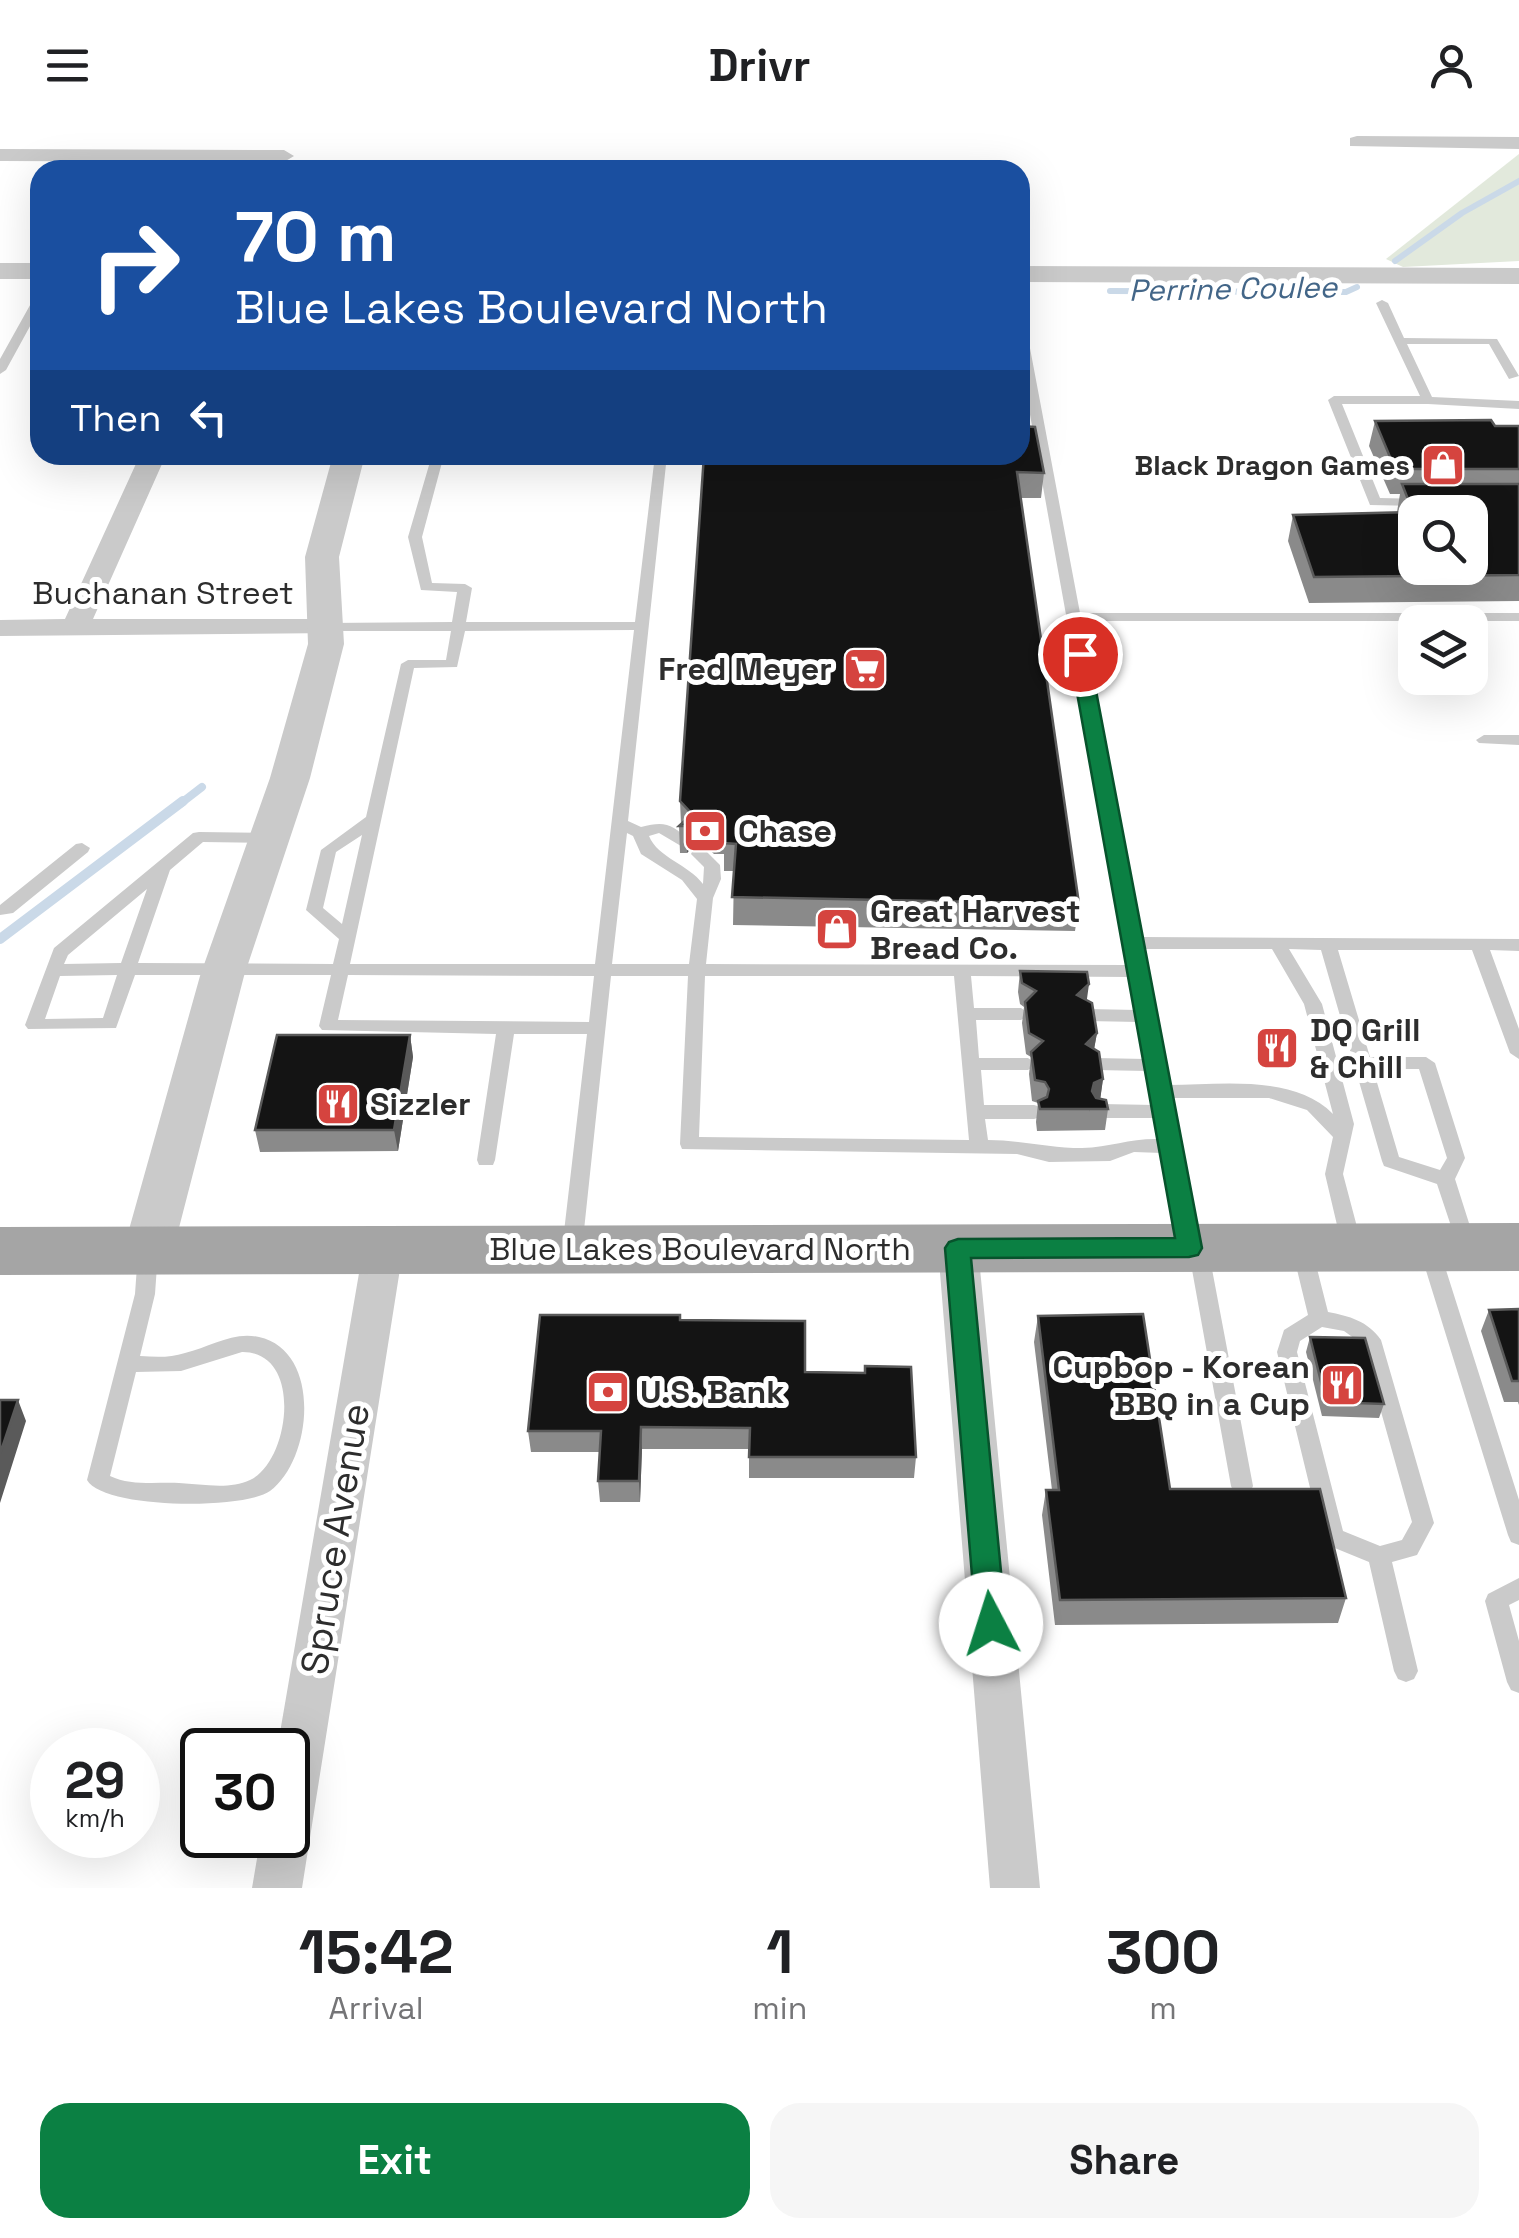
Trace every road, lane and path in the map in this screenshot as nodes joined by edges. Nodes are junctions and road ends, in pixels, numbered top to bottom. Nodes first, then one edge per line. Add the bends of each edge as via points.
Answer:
1 (295, 130) edge
2 (1357, 142) dead end
3 (1519, 143) edge
4 (0, 154) edge
5 (187, 160) edge
6 (281, 160) edge
7 (0, 272) edge
8 (30, 272) edge
9 (1030, 274) edge
10 (1519, 276) edge
11 (1382, 303) dead end
12 (30, 316) edge
13 (1400, 341) junction
14 (0, 370) edge
15 (1513, 376) dead end
16 (1030, 396) edge
17 (1428, 400) junction
18 (1519, 405) edge
19 (1348, 436) junction
20 (1367, 436) dead end
21 (148, 465) edge
22 (347, 465) edge
23 (435, 465) edge
24 (659, 465) edge
25 (1398, 502) edge
26 (1073, 617) junction
27 (1519, 617) edge
28 (458, 626) junction
29 (642, 626) junction
30 (326, 627) junction
31 (0, 628) edge
32 (75, 628) junction
33 (1484, 740) dead end
34 (1519, 740) edge
35 (373, 820) junction
36 (620, 823) junction
37 (640, 833) junction
38 (270, 838) junction
39 (680, 841) edge
40 (82, 848) dead end
41 (699, 854) edge
42 (162, 868) junction
43 (705, 898) junction
44 (0, 910) edge
45 (348, 937) junction
46 (1133, 943) junction
47 (1277, 944) junction
48 (1328, 944) junction
49 (1478, 945) junction
50 (1519, 945) edge
51 (224, 968) junction
52 (340, 968) junction
53 (128, 969) junction
54 (698, 969) junction
55 (54, 970) junction
56 (603, 970) junction
57 (962, 970) junction
58 (1138, 971) junction
59 (967, 1014) junction
60 (1021, 1014) edge
61 (1088, 1016) edge
62 (1146, 1016) junction
63 (506, 1028) junction
64 (596, 1028) junction
65 (1519, 1053) edge
66 (971, 1064) junction
67 (1028, 1064) edge
68 (1095, 1064) edge
69 (1364, 1064) junction
70 (1156, 1065) junction
71 (1160, 1091) junction
72 (1101, 1111) edge
73 (976, 1112) junction
74 (1034, 1112) edge
75 (1164, 1112) junction
76 (1343, 1136) junction
77 (979, 1146) junction
78 (1170, 1146) junction
79 (486, 1160) dead end
80 (1445, 1179) junction
81 (958, 1248) junction
82 (1193, 1248) junction
83 (1327, 1248) junction
84 (1472, 1248) edge
85 (383, 1250) junction
86 (572, 1250) junction
87 (148, 1251) junction
88 (0, 1252) edge
89 (1320, 1318) junction
90 (128, 1364) junction
91 (1242, 1486) edge
92 (1519, 1535) edge
93 (1378, 1556) junction
94 (1519, 1588) edge
95 (1406, 1670) dead end
96 (1519, 1682) edge
97 (304, 1728) edge
98 (283, 1858) edge
99 (278, 1888) edge
100 (1014, 1888) edge

1 - 6 street
2 - 3 street
4 - 5 street
7 - 8 street
9 - 10 street
11 - 13 lane
12 - 14 lane
13 - 15 lane via 1493,341
13 - 17 lane
16 - 26 lane
17 - 18 lane
17 - 19 lane via 1334,400
19 - 20 lane
19 - 25 lane via 1374,502
21 - 32 street
22 - 30 street via 322,556
23 - 28 lane via 415,537 426,588 465,588
24 - 29 lane
26 - 27 lane
26 - 46 lane
28 - 29 lane
28 - 30 lane
28 - 35 lane via 452,664 408,664
29 - 36 lane
30 - 32 street, Buchanan Street
30 - 38 street
31 - 32 street, Buchanan Street
33 - 34 lane
35 - 45 lane
35 - 45 lane via 329,850 314,910
36 - 37 lane
36 - 56 lane
37 - 39 lane via 661,827
37 - 43 lane via 647,850 688,876
38 - 42 lane via 199,837
38 - 51 street
40 - 44 lane
41 - 43 lane via 712,865
42 - 53 lane
42 - 55 lane via 60,952
43 - 54 lane
45 - 52 lane
46 - 47 lane
46 - 58 lane
47 - 48 lane
47 - 76 lane via 1313,1004
48 - 49 lane
48 - 69 lane
49 - 50 lane
49 - 65 lane
51 - 52 lane
51 - 53 lane
51 - 87 street
52 - 56 lane
52 - 63 lane via 328,1026
53 - 55 lane
53 - 55 lane via 110,1024 34,1025
54 - 56 lane
54 - 57 lane
54 - 77 lane via 690,1144
56 - 64 lane
57 - 58 lane
57 - 59 lane
58 - 62 lane
59 - 60 lane
59 - 66 lane
61 - 62 lane
62 - 70 lane
63 - 64 lane
63 - 79 lane
64 - 86 lane
66 - 67 lane
66 - 73 lane
68 - 70 lane
69 - 80 lane via 1391,1160
69 - 80 lane via 1426,1064 1456,1158
70 - 71 lane
71 - 75 lane
71 - 76 lane via 1269,1092 1314,1104
72 - 75 lane
73 - 74 lane
73 - 77 lane
75 - 78 lane
76 - 83 lane
77 - 78 lane via 1049,1155
78 - 82 lane
80 - 84 lane
81 - 82 main road, Blue Lakes Boulevard North
81 - 86 main road, Blue Lakes Boulevard North
81 - 100 street
82 - 83 main road, Blue Lakes Boulevard North
82 - 91 lane
83 - 84 main road, Blue Lakes Boulevard North
83 - 89 lane
84 - 92 lane
85 - 86 main road, Blue Lakes Boulevard North
85 - 87 main road, Blue Lakes Boulevard North
85 - 97 street, Spruce Avenue
87 - 88 main road, Blue Lakes Boulevard North
87 - 90 lane
89 - 93 lane via 1291,1336 1287,1352 1334,1537
89 - 93 lane via 1350,1324 1371,1340 1423,1523 1409,1548
90 - 90 lane via 174,1364 226,1346 258,1344 276,1351 294,1382 286,1453 276,1471 242,1493 130,1492 98,1480
93 - 95 lane
94 - 96 lane via 1496,1600
98 - 99 street

